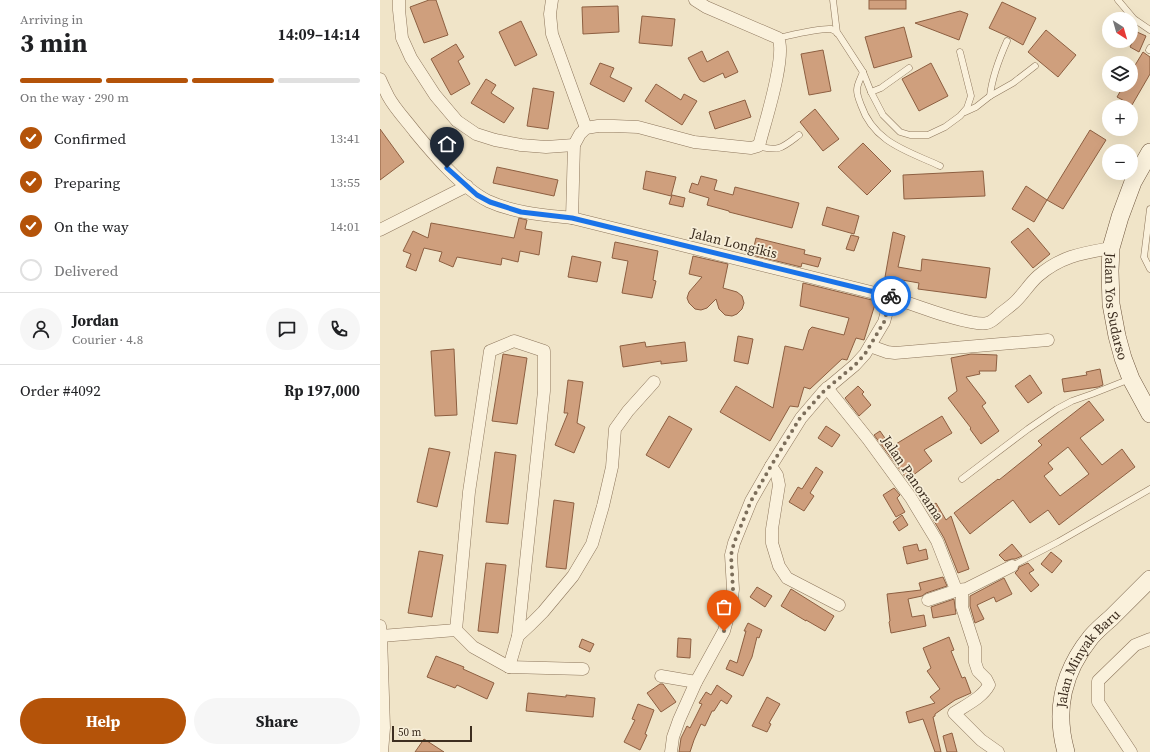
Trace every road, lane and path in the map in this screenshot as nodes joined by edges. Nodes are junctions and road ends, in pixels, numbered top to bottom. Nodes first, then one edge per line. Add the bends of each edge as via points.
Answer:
1 (552, 0) edge
2 (695, 0) edge
3 (833, 0) edge
4 (1118, 0) edge
5 (400, 1) edge
6 (1150, 30) edge
7 (837, 33) junction
8 (778, 38) junction
9 (1007, 41) dead end
10 (960, 52) dead end
11 (1035, 66) dead end
12 (909, 68) dead end
13 (863, 72) junction
14 (380, 79) edge
15 (871, 92) junction
16 (990, 96) junction
17 (962, 113) junction
18 (586, 128) junction
19 (799, 135) dead end
20 (574, 144) junction
21 (758, 146) junction
22 (1150, 152) edge
23 (940, 166) dead end
24 (467, 186) junction
25 (1150, 209) edge
26 (572, 218) junction
27 (380, 230) edge
28 (1111, 248) junction
29 (1150, 269) edge
30 (891, 296) junction
31 (1048, 340) dead end
32 (870, 346) junction
33 (1131, 379) junction
34 (654, 382) dead end
35 (827, 388) junction
36 (1150, 414) edge
37 (771, 466) junction
38 (962, 479) dead end
39 (1150, 489) edge
40 (1012, 566) joint
41 (1150, 579) edge
42 (960, 590) junction
43 (928, 600) dead end
44 (840, 605) dead end
45 (456, 630) junction
46 (381, 631) edge
47 (518, 636) junction
48 (1150, 639) edge
49 (509, 667) junction
50 (583, 669) dead end
51 (660, 676) dead end
52 (696, 682) junction
53 (382, 752) edge
54 (671, 752) edge
55 (998, 752) edge
56 (1066, 752) edge
57 (1131, 752) edge

1 - 18 street via 552,34
2 - 8 street
3 - 7 lane
4 - 6 lane via 1134,19
5 - 20 street via 402,38 411,58 435,95 457,121 476,134 495,140 546,147
7 - 8 lane via 831,29
7 - 13 lane
8 - 21 street via 780,57 772,98
9 - 16 lane via 997,65
10 - 17 lane via 971,96 967,108
11 - 16 lane
12 - 15 lane
13 - 15 lane
13 - 23 lane via 857,90 863,110 872,125 883,138 896,146
14 - 24 street, Jalan Longikis via 396,109 447,168
15 - 17 lane via 883,115 891,124 900,132 910,135 928,135 945,127
16 - 17 lane via 976,107
18 - 20 street
18 - 21 street via 638,127 694,142 751,148
19 - 21 lane via 777,149
20 - 26 street
22 - 28 main road, Jalan Yos Sudarso via 1133,182
24 - 26 street, Jalan Longikis via 490,202 521,212
24 - 27 street
25 - 29 lane via 1144,257
26 - 30 street, Jalan Longikis
28 - 30 street, Jalan Longikis via 1076,255 1054,264 1038,276 1015,302 987,323 971,322 938,313
28 - 33 main road, Jalan Yos Sudarso via 1112,304 1117,336
30 - 32 street via 884,322
31 - 32 street via 895,353
32 - 35 street via 855,365
33 - 36 main road, Jalan Yos Sudarso
33 - 38 lane via 1058,408
34 - 47 street via 615,429 612,467 592,544 573,576 543,612
35 - 37 street via 800,418
35 - 42 street, Jalan Panorama via 868,439 910,498 937,541 955,587
37 - 44 street via 779,484 772,529 772,543 779,566 787,578
37 - 52 street via 751,501 734,543 731,555 733,589 724,631
39 - 40 lane
40 - 42 street
41 - 56 main road, Jalan Minyak Baru via 1092,636 1076,660 1061,698 1060,722
42 - 43 street
42 - 55 street, Jalan Panorama via 962,607 975,647 975,662 978,671 989,685 986,691 954,713 981,740
45 - 46 street
45 - 47 street via 469,492 490,351 514,341 544,351 544,391
45 - 49 street via 473,647
46 - 53 street via 384,728
47 - 49 street
48 - 57 street via 1135,645 1098,681 1098,702
49 - 50 street
51 - 52 street
52 - 54 street via 679,720

